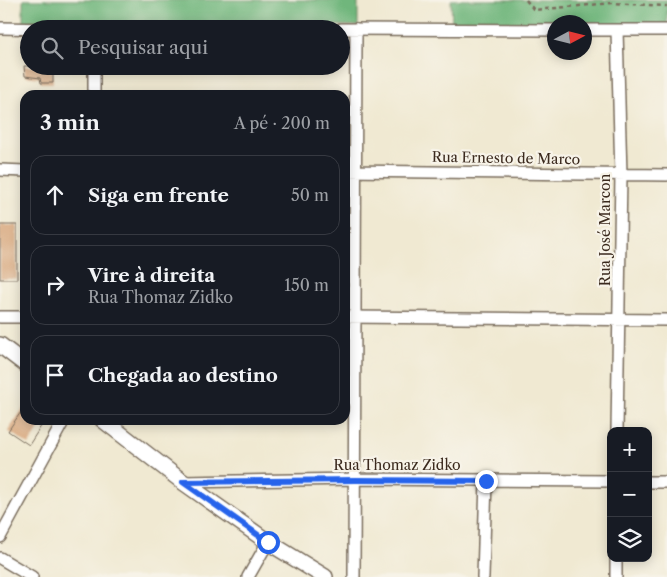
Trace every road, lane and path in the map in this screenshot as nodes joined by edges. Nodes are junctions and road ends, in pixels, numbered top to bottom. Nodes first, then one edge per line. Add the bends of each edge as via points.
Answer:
1 (526, 0) edge
2 (667, 6) edge
3 (0, 28) edge
4 (20, 28) edge
5 (350, 29) edge
6 (356, 29) junction
7 (547, 30) edge
8 (592, 30) edge
9 (617, 30) junction
10 (667, 30) edge
11 (94, 75) edge
12 (94, 90) edge
13 (0, 170) edge
14 (20, 170) edge
15 (350, 171) edge
16 (621, 175) junction
17 (667, 175) edge
18 (0, 316) edge
19 (20, 316) edge
20 (350, 317) edge
21 (619, 320) junction
22 (667, 320) edge
23 (0, 345) edge
24 (20, 360) edge
25 (61, 425) edge
26 (109, 425) edge
27 (617, 427) edge
28 (355, 480) junction
29 (486, 481) junction
30 (183, 482) junction
31 (607, 482) edge
32 (652, 482) edge
33 (667, 482) edge
34 (0, 537) edge
35 (268, 542) junction
36 (0, 558) edge
37 (616, 562) edge
38 (32, 577) edge
39 (248, 577) edge
40 (325, 577) edge
41 (354, 577) edge
42 (483, 577) edge
43 (616, 577) edge

1 - 2 path via 534,10 612,3
3 - 4 street
5 - 6 street
6 - 7 street
6 - 15 street
8 - 9 street
9 - 10 street
9 - 16 street, Rua José Marcon
11 - 12 street
13 - 14 street
15 - 16 street, Rua Ernesto de Marco
15 - 20 street
16 - 17 street, Rua Ernesto de Marco
16 - 21 street, Rua José Marcon
18 - 19 street
20 - 21 street
20 - 28 street
21 - 22 street
21 - 27 street, Rua José Marcon
23 - 24 street
25 - 34 street
26 - 30 street
28 - 29 street, Rua Thomaz Zidko
28 - 30 street, Rua Thomaz Zidko
28 - 41 street
29 - 31 street, Rua Thomaz Zidko
29 - 42 street
30 - 35 street
32 - 33 street
35 - 39 street
35 - 40 street
36 - 38 street
37 - 43 street

